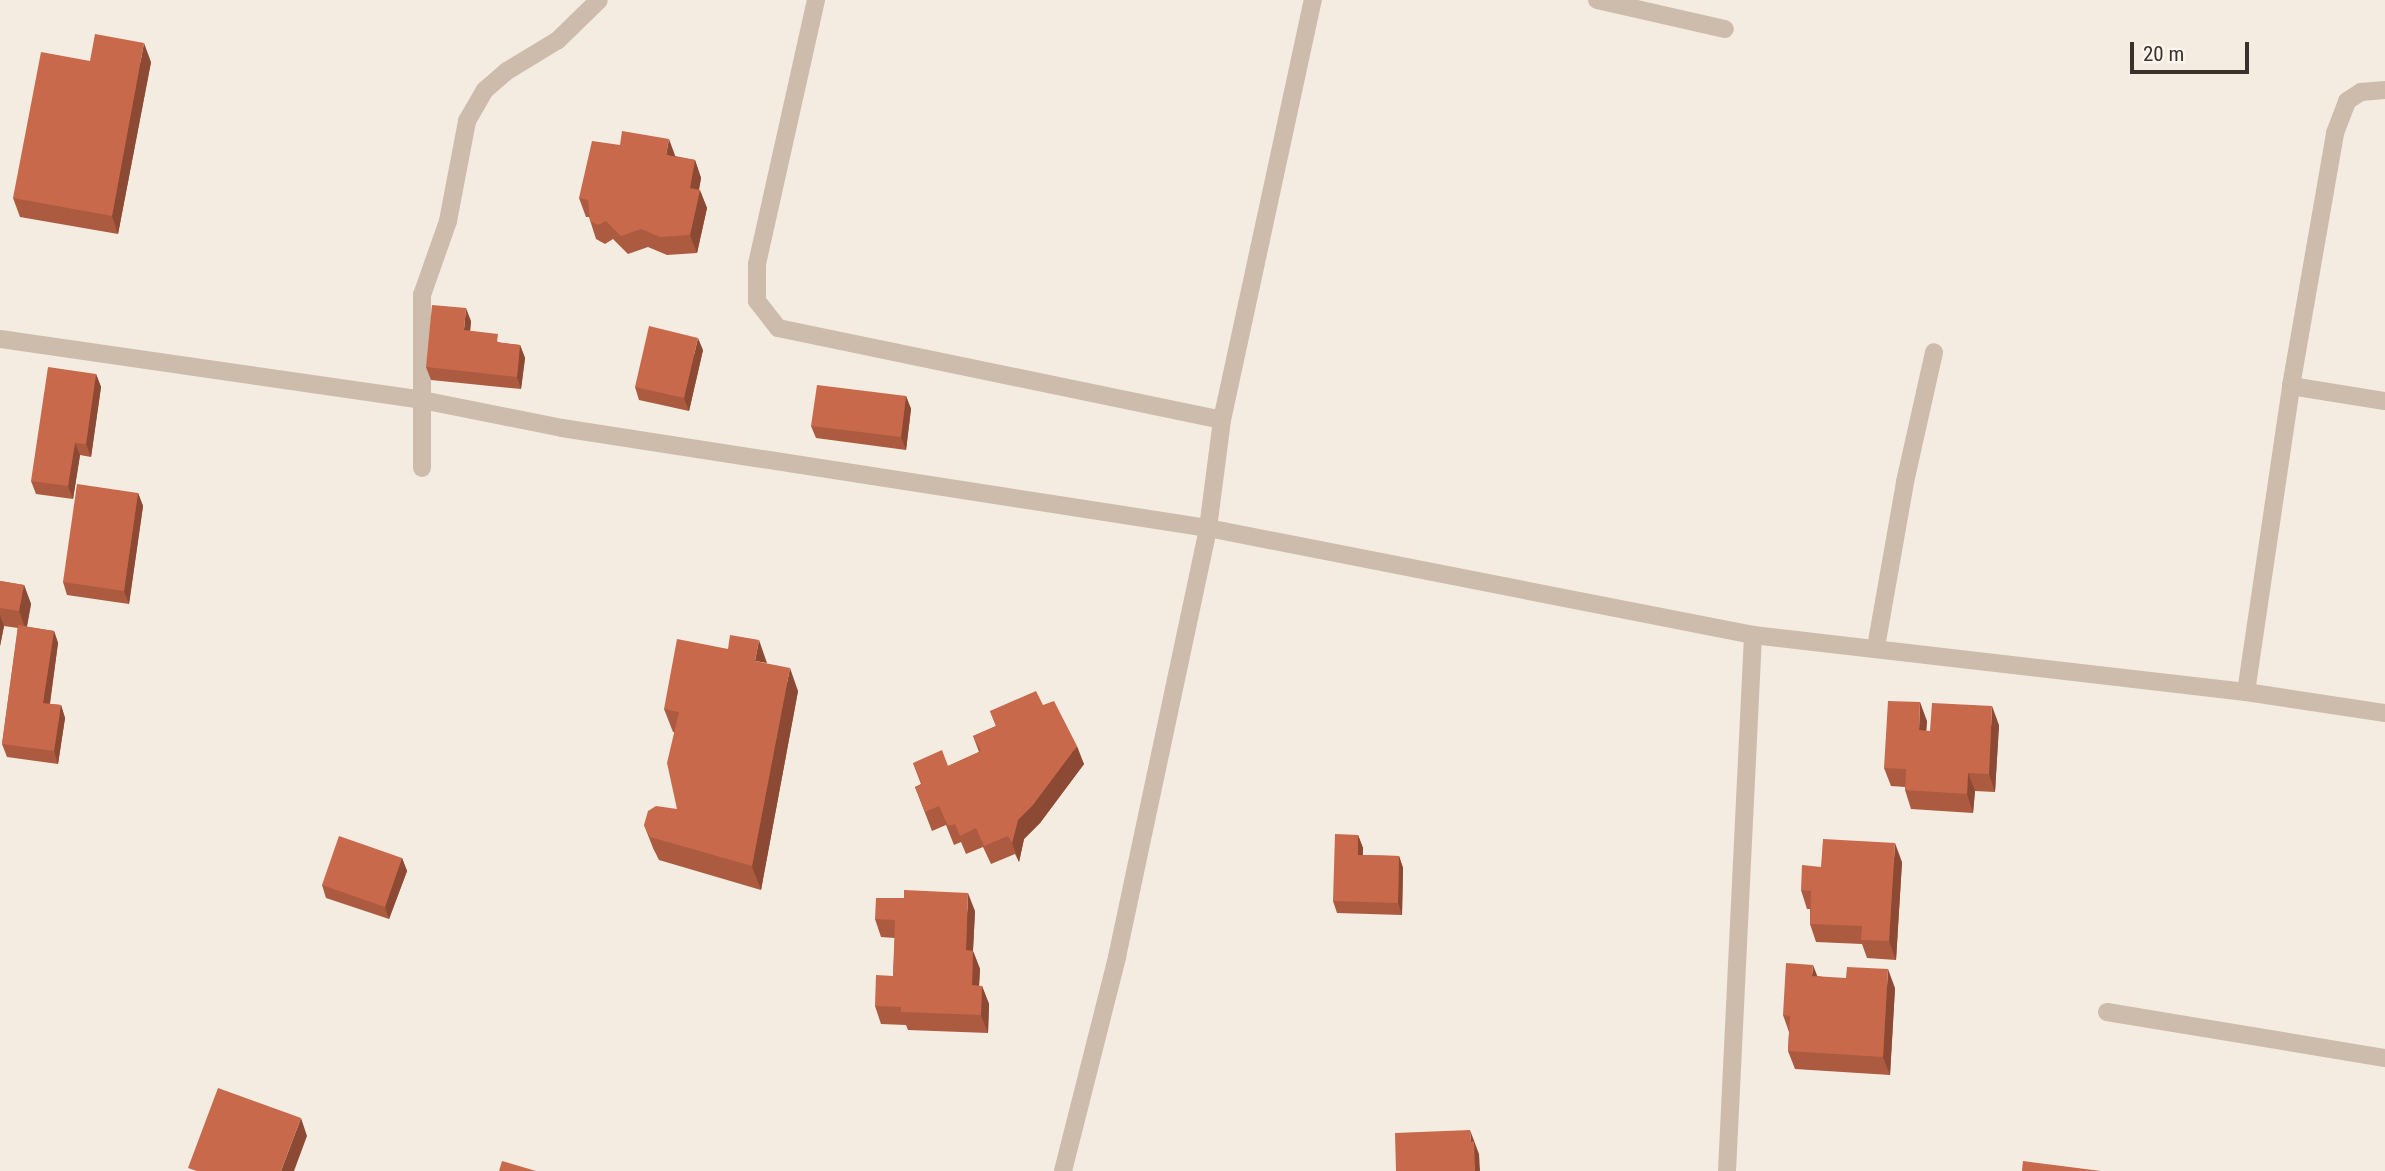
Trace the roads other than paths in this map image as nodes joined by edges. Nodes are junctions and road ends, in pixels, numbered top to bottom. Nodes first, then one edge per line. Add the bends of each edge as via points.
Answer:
1 (600, 0) edge
2 (817, 0) edge
3 (1314, 0) edge
4 (1597, 0) edge
5 (1725, 29) dead end
6 (2385, 90) edge
7 (0, 339) edge
8 (1934, 352) dead end
9 (2291, 386) junction
10 (422, 400) junction
11 (2385, 401) edge
12 (1222, 420) junction
13 (422, 468) dead end
14 (1208, 528) junction
15 (1753, 635) junction
16 (1876, 647) junction
17 (2246, 692) junction
18 (2385, 713) edge
19 (2107, 1012) dead end
20 (2385, 1058) edge
21 (1063, 1171) edge
22 (1727, 1171) edge

1 - 10 street via 558,40 485,90 467,121 447,220 422,295
2 - 12 street via 757,265 757,301 778,328
3 - 12 street
4 - 5 street
6 - 9 street via 2354,95 2342,107
7 - 10 street
8 - 16 street
9 - 11 street
9 - 17 street
10 - 13 street
10 - 14 street via 562,428
12 - 14 street
14 - 15 street
14 - 21 street via 1116,957
15 - 16 street
15 - 22 street
16 - 17 street
17 - 18 street
19 - 20 street

